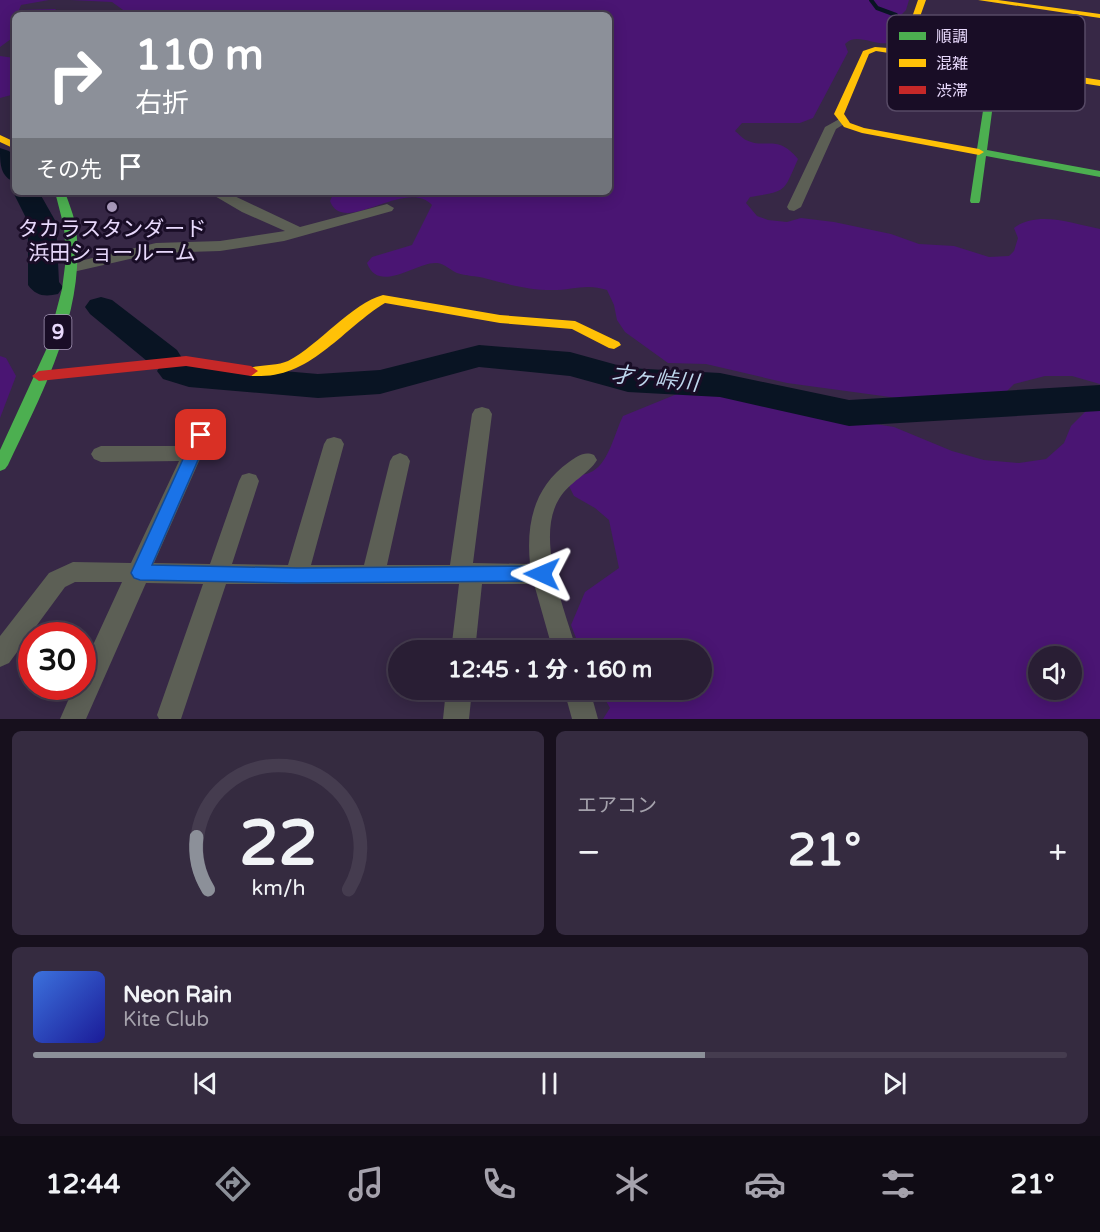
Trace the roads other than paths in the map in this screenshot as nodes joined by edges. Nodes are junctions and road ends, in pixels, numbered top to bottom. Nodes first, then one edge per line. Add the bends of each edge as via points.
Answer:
1 (922, 0) edge
2 (982, 0) edge
3 (917, 15) edge
4 (1100, 16) edge
5 (887, 50) edge
6 (1085, 81) edge
7 (1100, 83) edge
8 (987, 111) edge
9 (843, 121) junction
10 (981, 152) junction
11 (1100, 174) edge
12 (61, 195) edge
13 (221, 195) edge
14 (975, 201) dead end
15 (794, 207) dead end
16 (387, 208) dead end
17 (299, 232) junction
18 (73, 267) junction
19 (614, 345) dead end
20 (39, 376) junction
21 (482, 414) dead end
22 (210, 416) dead end
23 (334, 444) dead end
24 (193, 453) junction
25 (101, 454) dead end
26 (587, 460) dead end
27 (400, 461) dead end
28 (0, 465) edge
29 (249, 481) dead end
30 (140, 573) junction
31 (466, 573) junction
32 (219, 574) junction
33 (373, 574) junction
34 (542, 574) junction
35 (297, 575) junction
36 (464, 640) edge
37 (562, 640) edge
38 (0, 655) edge
39 (458, 700) edge
40 (580, 700) edge
41 (170, 715) dead end
42 (73, 719) edge
43 (456, 719) edge
44 (585, 719) edge

1 - 3 main road
2 - 4 main road
5 - 9 main road via 866,53 840,111
6 - 7 main road
8 - 10 main road
9 - 10 main road via 862,130
9 - 15 street via 831,127
10 - 11 main road
10 - 14 main road
12 - 18 main road, 9 via 72,234
13 - 17 street
16 - 17 street
17 - 18 street via 220,246 156,248
18 - 20 main road, 9 via 64,313
19 - 20 main road via 575,325 500,318 383,299 369,304 306,356 280,371 268,373 186,361
20 - 28 main road, 9
21 - 31 street
22 - 24 street
23 - 35 street
24 - 25 street
24 - 30 street
26 - 34 street via 560,481 546,503 540,527
27 - 33 street
29 - 32 street
30 - 32 street
30 - 38 street via 73,572 57,580
30 - 42 street
31 - 33 street
31 - 34 street
31 - 36 street
32 - 35 street
32 - 41 street
33 - 35 street
34 - 37 street
39 - 43 street
40 - 44 street

